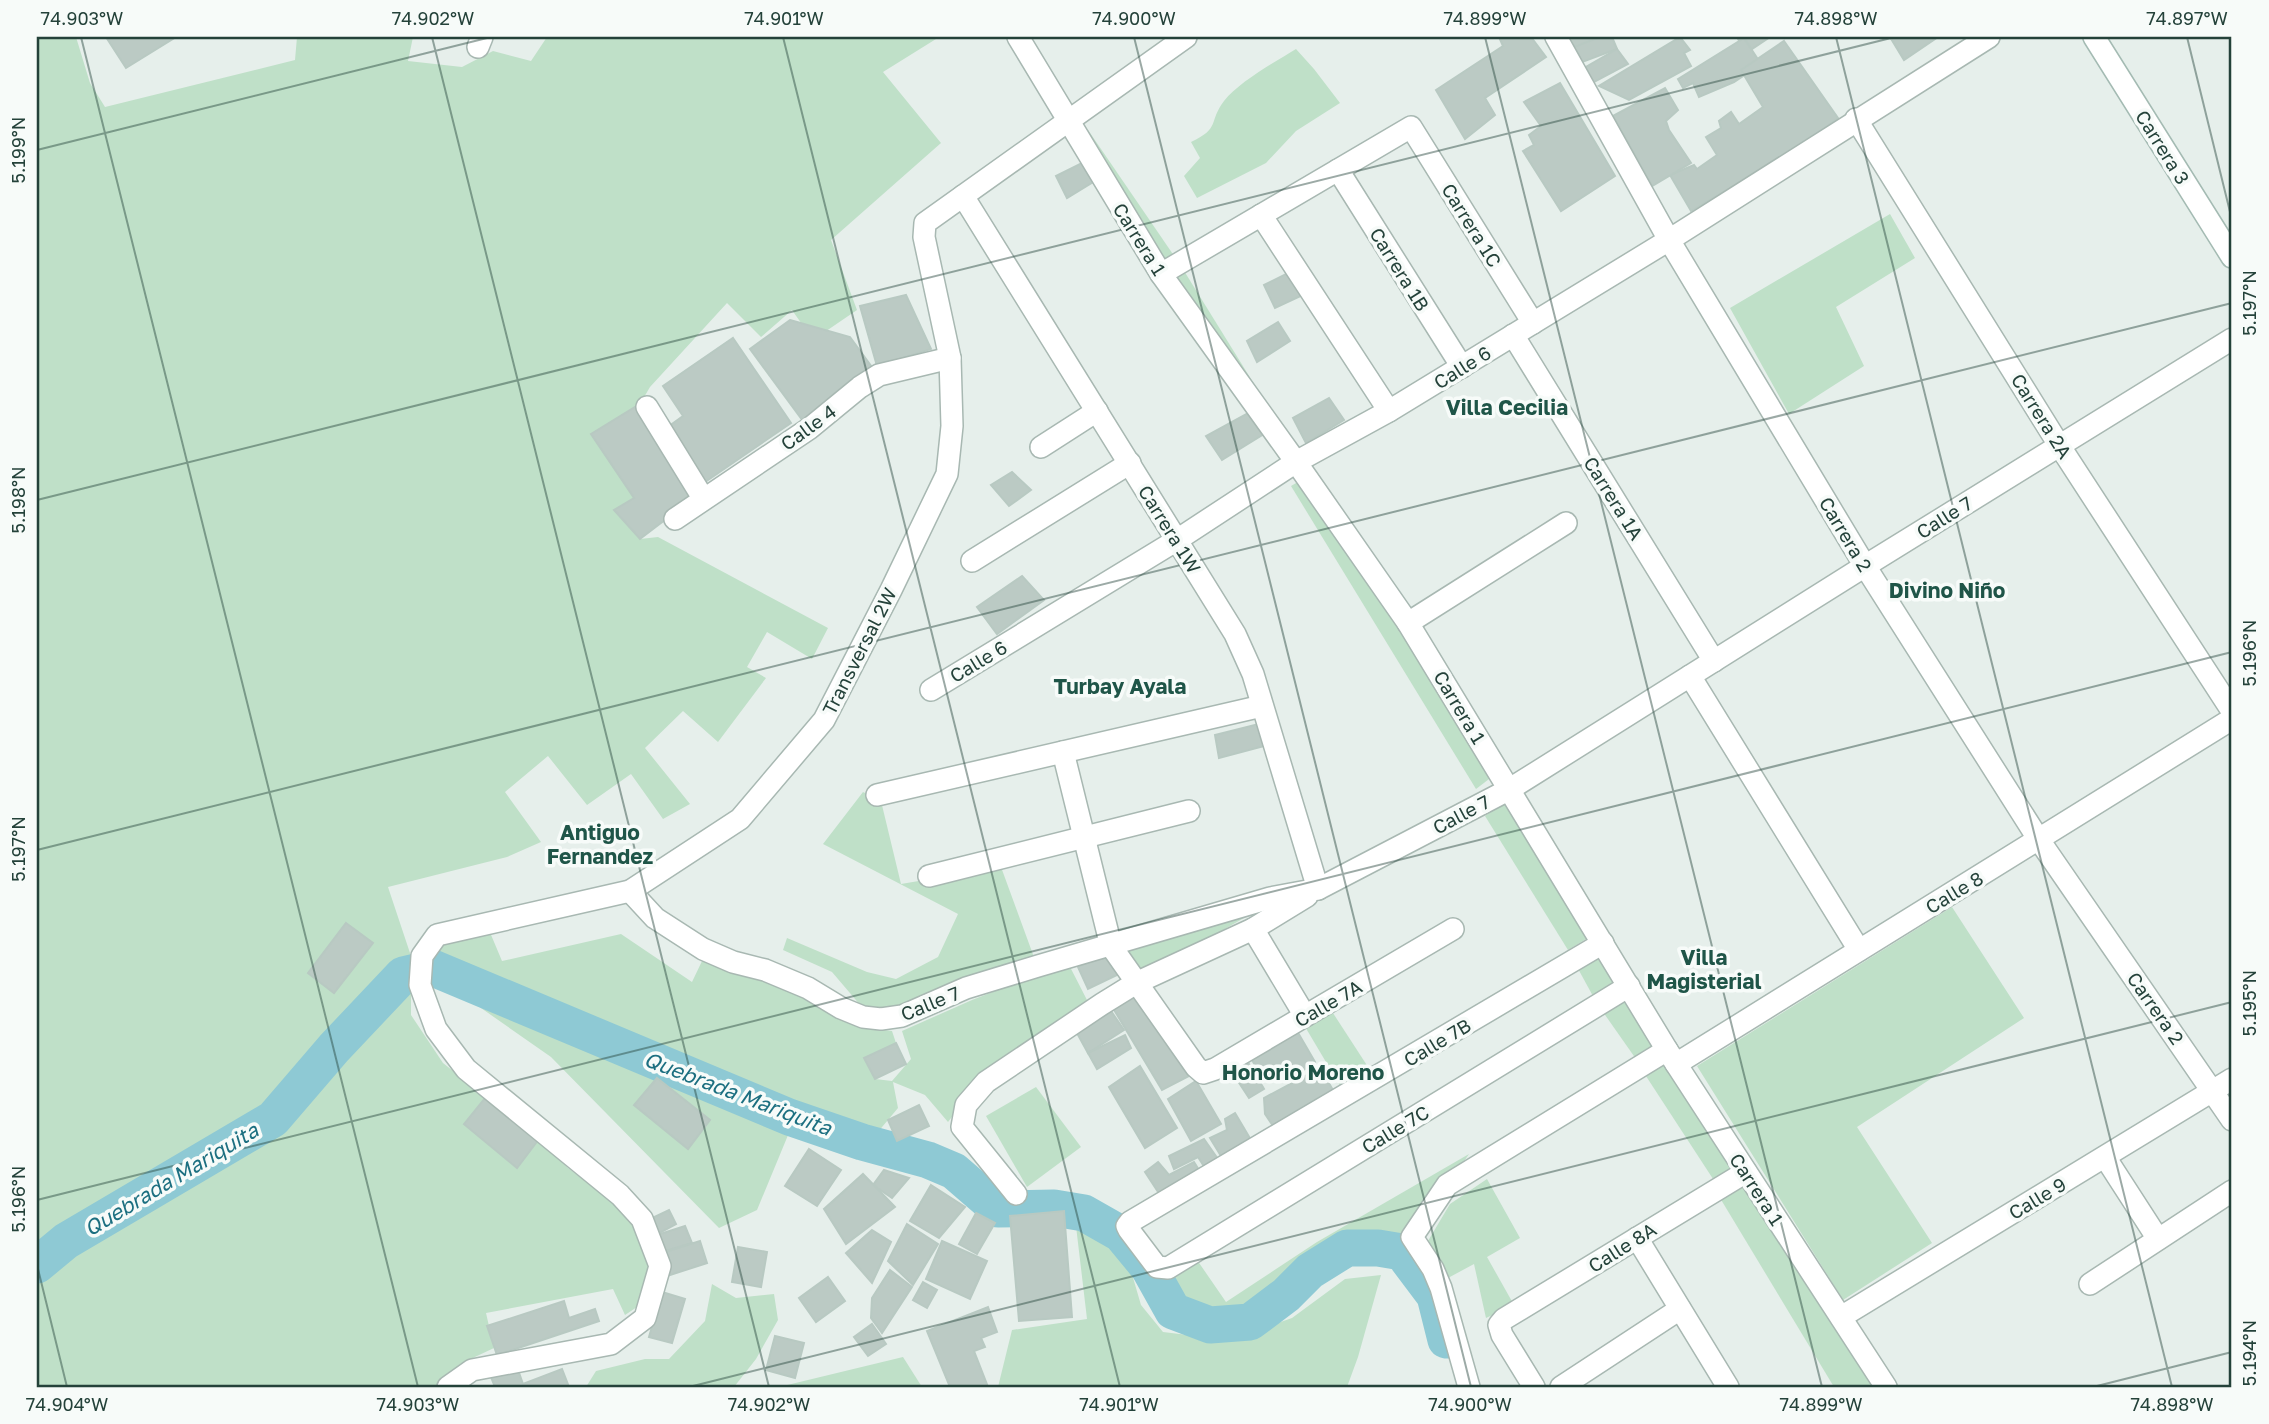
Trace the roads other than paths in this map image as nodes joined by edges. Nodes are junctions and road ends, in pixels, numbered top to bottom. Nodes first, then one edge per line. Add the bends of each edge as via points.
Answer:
1 (1018, 37) edge
2 (1186, 37) edge
3 (1556, 37) edge
4 (1989, 37) edge
5 (2094, 37) edge
6 (1856, 119) junction
7 (1067, 121) junction
8 (1338, 170) junction
9 (963, 196) junction
10 (1261, 215) junction
11 (1669, 240) junction
12 (2232, 257) edge
13 (1161, 274) junction
14 (1533, 323) junction
15 (1513, 335) junction
16 (2232, 339) edge
17 (950, 358) junction
18 (1462, 367) junction
19 (648, 407) dead end
20 (1097, 411) junction
21 (1389, 411) junction
22 (2059, 445) junction
23 (1041, 447) dead end
24 (1296, 462) junction
25 (1129, 463) junction
26 (703, 498) junction
27 (675, 519) dead end
28 (1566, 523) dead end
29 (1177, 540) junction
30 (972, 561) dead end
31 (1865, 566) junction
32 (1408, 623) junction
33 (1714, 661) junction
34 (1690, 676) junction
35 (931, 690) dead end
36 (1262, 706) junction
37 (2232, 710) edge
38 (2232, 719) edge
39 (1063, 752) junction
40 (1510, 789) junction
41 (877, 795) dead end
42 (1189, 811) dead end
43 (1084, 839) junction
44 (2039, 840) junction
45 (929, 876) dead end
46 (1318, 889) junction
47 (630, 891) junction
48 (1252, 929) junction
49 (1453, 929) dead end
50 (1603, 943) junction
51 (1111, 946) junction
52 (1859, 950) junction
53 (1136, 983) junction
54 (1629, 986) junction
55 (1306, 1016) junction
56 (1671, 1057) junction
57 (2232, 1079) edge
58 (2214, 1091) junction
59 (2232, 1120) edge
60 (2105, 1157) junction
61 (1746, 1172) junction
62 (2232, 1191) edge
63 (1016, 1194) dead end
64 (1637, 1238) junction
65 (2158, 1239) junction
66 (1161, 1269) joint
67 (2090, 1284) dead end
68 (1680, 1309) junction
69 (1841, 1317) junction
70 (448, 1387) edge
71 (1469, 1387) edge
72 (1534, 1387) edge
73 (1561, 1387) edge
74 (1728, 1387) edge
75 (1886, 1387) edge

1 - 7 street, Carrera 1
2 - 7 street
3 - 11 street, Carrera 2
4 - 6 street, Calle 6
5 - 12 street, Carrera 3
6 - 11 street, Calle 6
6 - 22 street, Carrera 2A
7 - 9 street
7 - 13 street, Carrera 1
8 - 10 street
8 - 14 street, Carrera 1C via 1411,127
8 - 18 street, Carrera 1B
9 - 17 street, Transversal 2W via 925,223 924,237
9 - 20 street, Carrera 1W
10 - 13 street
10 - 21 street
11 - 14 street, Calle 6
11 - 31 street, Carrera 2
13 - 24 street, Carrera 1
14 - 15 street, Calle 6
15 - 18 street, Calle 6
15 - 33 street, Carrera 1A
16 - 22 street, Calle 7
17 - 26 street, Calle 4 via 879,375 810,428
17 - 47 street, Transversal 2W via 952,426 947,474 824,720 740,819
18 - 21 street, Calle 6
19 - 26 street
20 - 23 street
20 - 25 street, Carrera 1W
21 - 24 street, Calle 6
22 - 31 street, Calle 7
22 - 37 street, Carrera 2A
24 - 29 street, Calle 6
24 - 32 street, Carrera 1
25 - 29 street, Carrera 1W
25 - 30 street
26 - 27 street, Calle 4
28 - 32 street
29 - 35 street, Calle 6
29 - 36 street, Carrera 1W via 1235,634
31 - 33 street, Calle 7
31 - 44 street, Carrera 2
32 - 40 street, Carrera 1
33 - 34 street, Calle 7
34 - 40 street, Calle 7
34 - 52 street
36 - 39 street
36 - 46 street, Carrera 1W
38 - 44 street, Calle 8
39 - 41 street
39 - 43 street
40 - 46 street, Calle 7
40 - 50 street, Carrera 1
42 - 43 street
43 - 45 street
43 - 51 street
44 - 52 street, Calle 8
44 - 58 street, Carrera 2
46 - 48 street
46 - 51 street, Calle 7 via 1270,898
47 - 51 street, Calle 7 via 655,918 703,949 797,984 863,1017 902,1016 966,988
47 - 70 street, Transversal 2W via 437,935 422,956 420,985 436,1029 466,1069 621,1195 642,1219 660,1266 645,1318 611,1344 472,1370
48 - 53 street
48 - 55 street
49 - 55 street, Calle 7A
50 - 54 street, Carrera 1
50 - 66 street, Calle 7B via 1127,1226
51 - 53 street
52 - 56 street, Calle 8
53 - 55 street, Calle 7A via 1203,1073
53 - 63 street via 986,1083 966,1105 962,1127
54 - 56 street, Carrera 1
54 - 66 street, Calle 7C
56 - 61 street, Carrera 1
56 - 71 street, Calle 8 via 1447,1185 1412,1237 1441,1288
57 - 58 street, Calle 9
58 - 59 street, Carrera 2
58 - 60 street, Calle 9
60 - 65 street
60 - 69 street, Calle 9
61 - 64 street, Calle 8A
61 - 69 street, Carrera 1
62 - 65 street
64 - 68 street
64 - 72 street, Calle 8A via 1499,1325
65 - 67 street
68 - 73 street
68 - 74 street
69 - 75 street, Carrera 1

